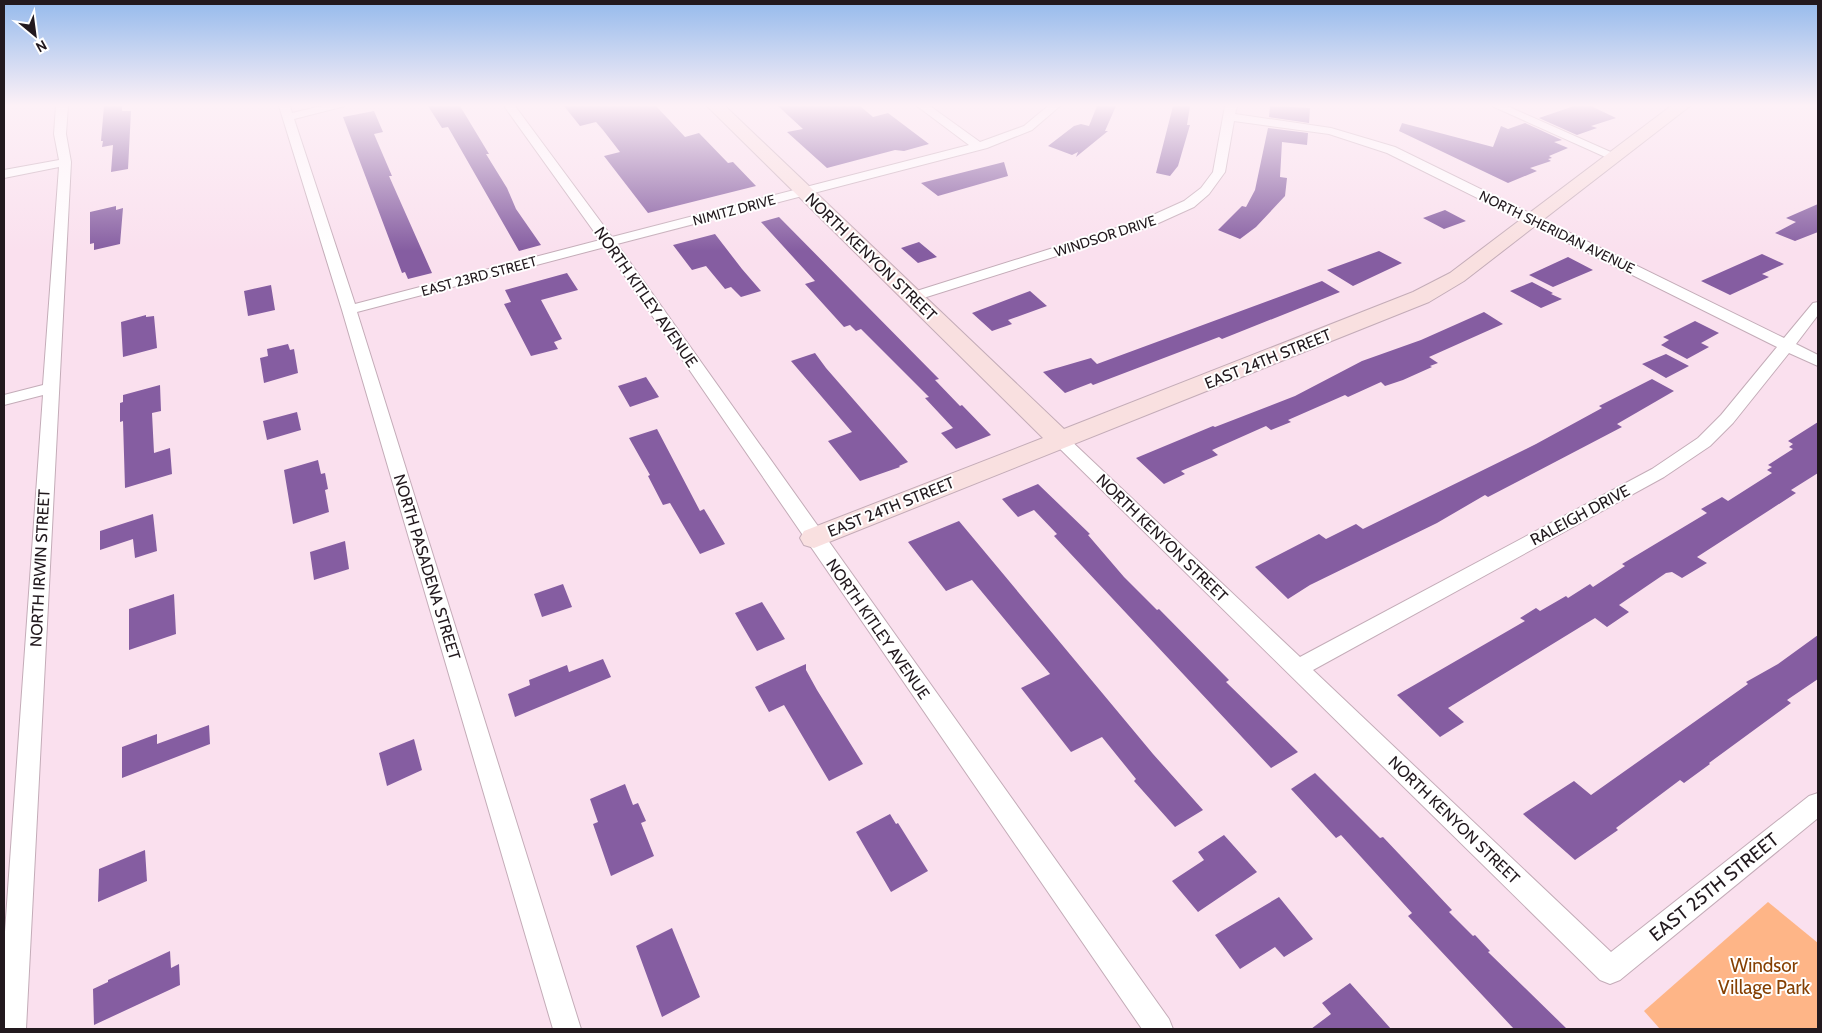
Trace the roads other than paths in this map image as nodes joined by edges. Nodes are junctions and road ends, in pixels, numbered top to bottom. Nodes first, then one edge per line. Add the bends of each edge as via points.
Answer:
1 (64, 154) edge
2 (299, 154) edge
3 (544, 154) edge
4 (764, 154) edge
5 (947, 154) edge
6 (1223, 154) edge
7 (1400, 154) edge
8 (1610, 154) edge
9 (1620, 154) edge
10 (1616, 157) junction
11 (65, 162) junction
12 (4, 174) edge
13 (803, 192) junction
14 (1533, 220) junction
15 (609, 242) junction
16 (912, 297) junction
17 (1818, 306) edge
18 (349, 310) junction
19 (1786, 345) junction
20 (1818, 361) edge
21 (50, 388) junction
22 (4, 400) edge
23 (1061, 441) junction
24 (814, 538) junction
25 (1297, 669) junction
26 (1818, 804) edge
27 (1610, 970) joint
28 (12, 1029) edge
29 (567, 1029) edge
30 (1159, 1029) edge

1 - 11 street, NORTH IRWIN STREET
2 - 18 street, NORTH PASADENA STREET
3 - 15 street, NORTH KITLEY AVENUE
4 - 13 street, NORTH KENYON STREET
5 - 13 street, NIMITZ DRIVE
6 - 16 street, WINDSOR DRIVE via 1217,175 1205,191 1177,211 1147,224
7 - 14 street, NORTH SHERIDAN AVENUE
8 - 10 street
9 - 10 street, EAST 24TH STREET
10 - 14 street, EAST 24TH STREET
11 - 12 street
11 - 21 street, NORTH IRWIN STREET
13 - 15 street, NIMITZ DRIVE
13 - 16 street, NORTH KENYON STREET
14 - 19 street, NORTH SHERIDAN AVENUE
14 - 23 street, EAST 24TH STREET via 1457,277 1411,301
15 - 18 street, EAST 23RD STREET
15 - 24 street, NORTH KITLEY AVENUE
16 - 23 street, NORTH KENYON STREET
17 - 19 street, RALEIGH DRIVE
18 - 29 street, NORTH PASADENA STREET
19 - 20 street, NORTH SHERIDAN AVENUE
19 - 25 street, RALEIGH DRIVE via 1727,420 1680,460
21 - 22 street
21 - 28 street, NORTH IRWIN STREET
23 - 24 street, EAST 24TH STREET
23 - 25 street, NORTH KENYON STREET
24 - 30 street, NORTH KITLEY AVENUE
25 - 27 street, NORTH KENYON STREET
26 - 27 street, EAST 25TH STREET

